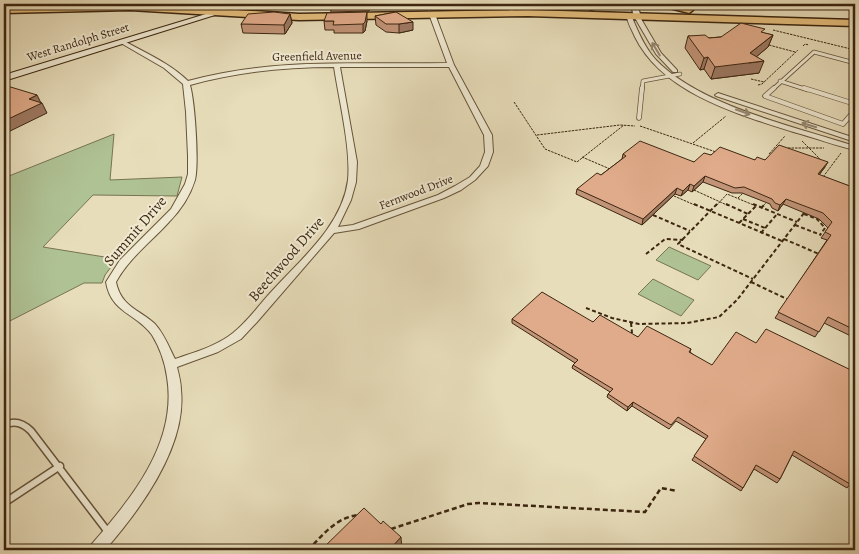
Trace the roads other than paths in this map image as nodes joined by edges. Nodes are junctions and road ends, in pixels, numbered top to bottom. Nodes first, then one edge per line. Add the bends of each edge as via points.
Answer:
1 (246, 4) edge
2 (421, 4) edge
3 (456, 4) edge
4 (504, 4) edge
5 (523, 4) edge
6 (612, 4) edge
7 (658, 4) edge
8 (261, 5) dead end
9 (45, 7) edge
10 (132, 8) junction
11 (234, 8) junction
12 (591, 8) junction
13 (4, 10) edge
14 (159, 10) junction
15 (272, 10) junction
16 (430, 10) junction
17 (222, 11) junction
18 (631, 11) edge
19 (694, 11) junction
20 (528, 12) junction
21 (751, 12) junction
22 (513, 13) junction
23 (855, 14) edge
24 (314, 15) junction
25 (188, 22) junction
26 (855, 22) edge
27 (122, 42) junction
28 (855, 63) edge
29 (451, 65) junction
30 (337, 66) junction
31 (676, 75) junction
32 (4, 78) edge
33 (780, 82) junction
34 (186, 84) junction
35 (855, 104) edge
36 (855, 110) edge
37 (639, 118) dead end
38 (855, 140) edge
39 (855, 148) edge
40 (333, 230) junction
41 (171, 365) junction
42 (4, 425) edge
43 (60, 466) junction
44 (4, 504) edge
45 (110, 534) junction
46 (96, 550) edge

1 - 11 street, West Randolph Street
2 - 16 lane
3 - 16 lane
4 - 22 lane
5 - 20 lane
6 - 12 street
7 - 19 main road
8 - 15 main road
9 - 10 main road
9 - 13 main road
10 - 11 main road
10 - 14 main road
11 - 15 main road
11 - 17 street, West Randolph Street
12 - 18 main road
12 - 20 main road
14 - 17 main road
14 - 25 main road via 188,13 193,18
15 - 24 main road
16 - 22 main road
16 - 24 main road
16 - 29 street, Fernwood Drive
17 - 24 main road
17 - 25 street, West Randolph Street
18 - 19 main road
18 - 20 main road via 546,15
18 - 21 main road
18 - 26 main road
18 - 31 street via 651,58
19 - 21 main road
20 - 22 main road
21 - 23 main road
25 - 27 street, West Randolph Street
27 - 32 street, West Randolph Street
27 - 34 street
28 - 33 lane via 814,52
29 - 30 street, Greenfield Avenue
29 - 40 street, Fernwood Drive via 489,140 489,155 478,172 464,185 441,196 354,228
30 - 34 street, Greenfield Avenue via 243,70
30 - 40 street, Beechwood Drive via 353,178 349,199
31 - 37 lane via 643,81
38 -> 31 street via 725,98
31 -> 39 street via 733,109
33 - 35 lane
33 - 36 lane via 765,96 843,124
34 - 41 street, Summit Drive via 192,175 173,212 125,260 111,282 121,305 157,333
40 - 41 street, Beechwood Drive via 237,336
41 - 45 street, Summit Drive via 176,400 167,443 150,479
42 - 43 lane via 20,422 26,426
43 - 44 lane
43 - 45 lane
45 - 46 street, Summit Drive

